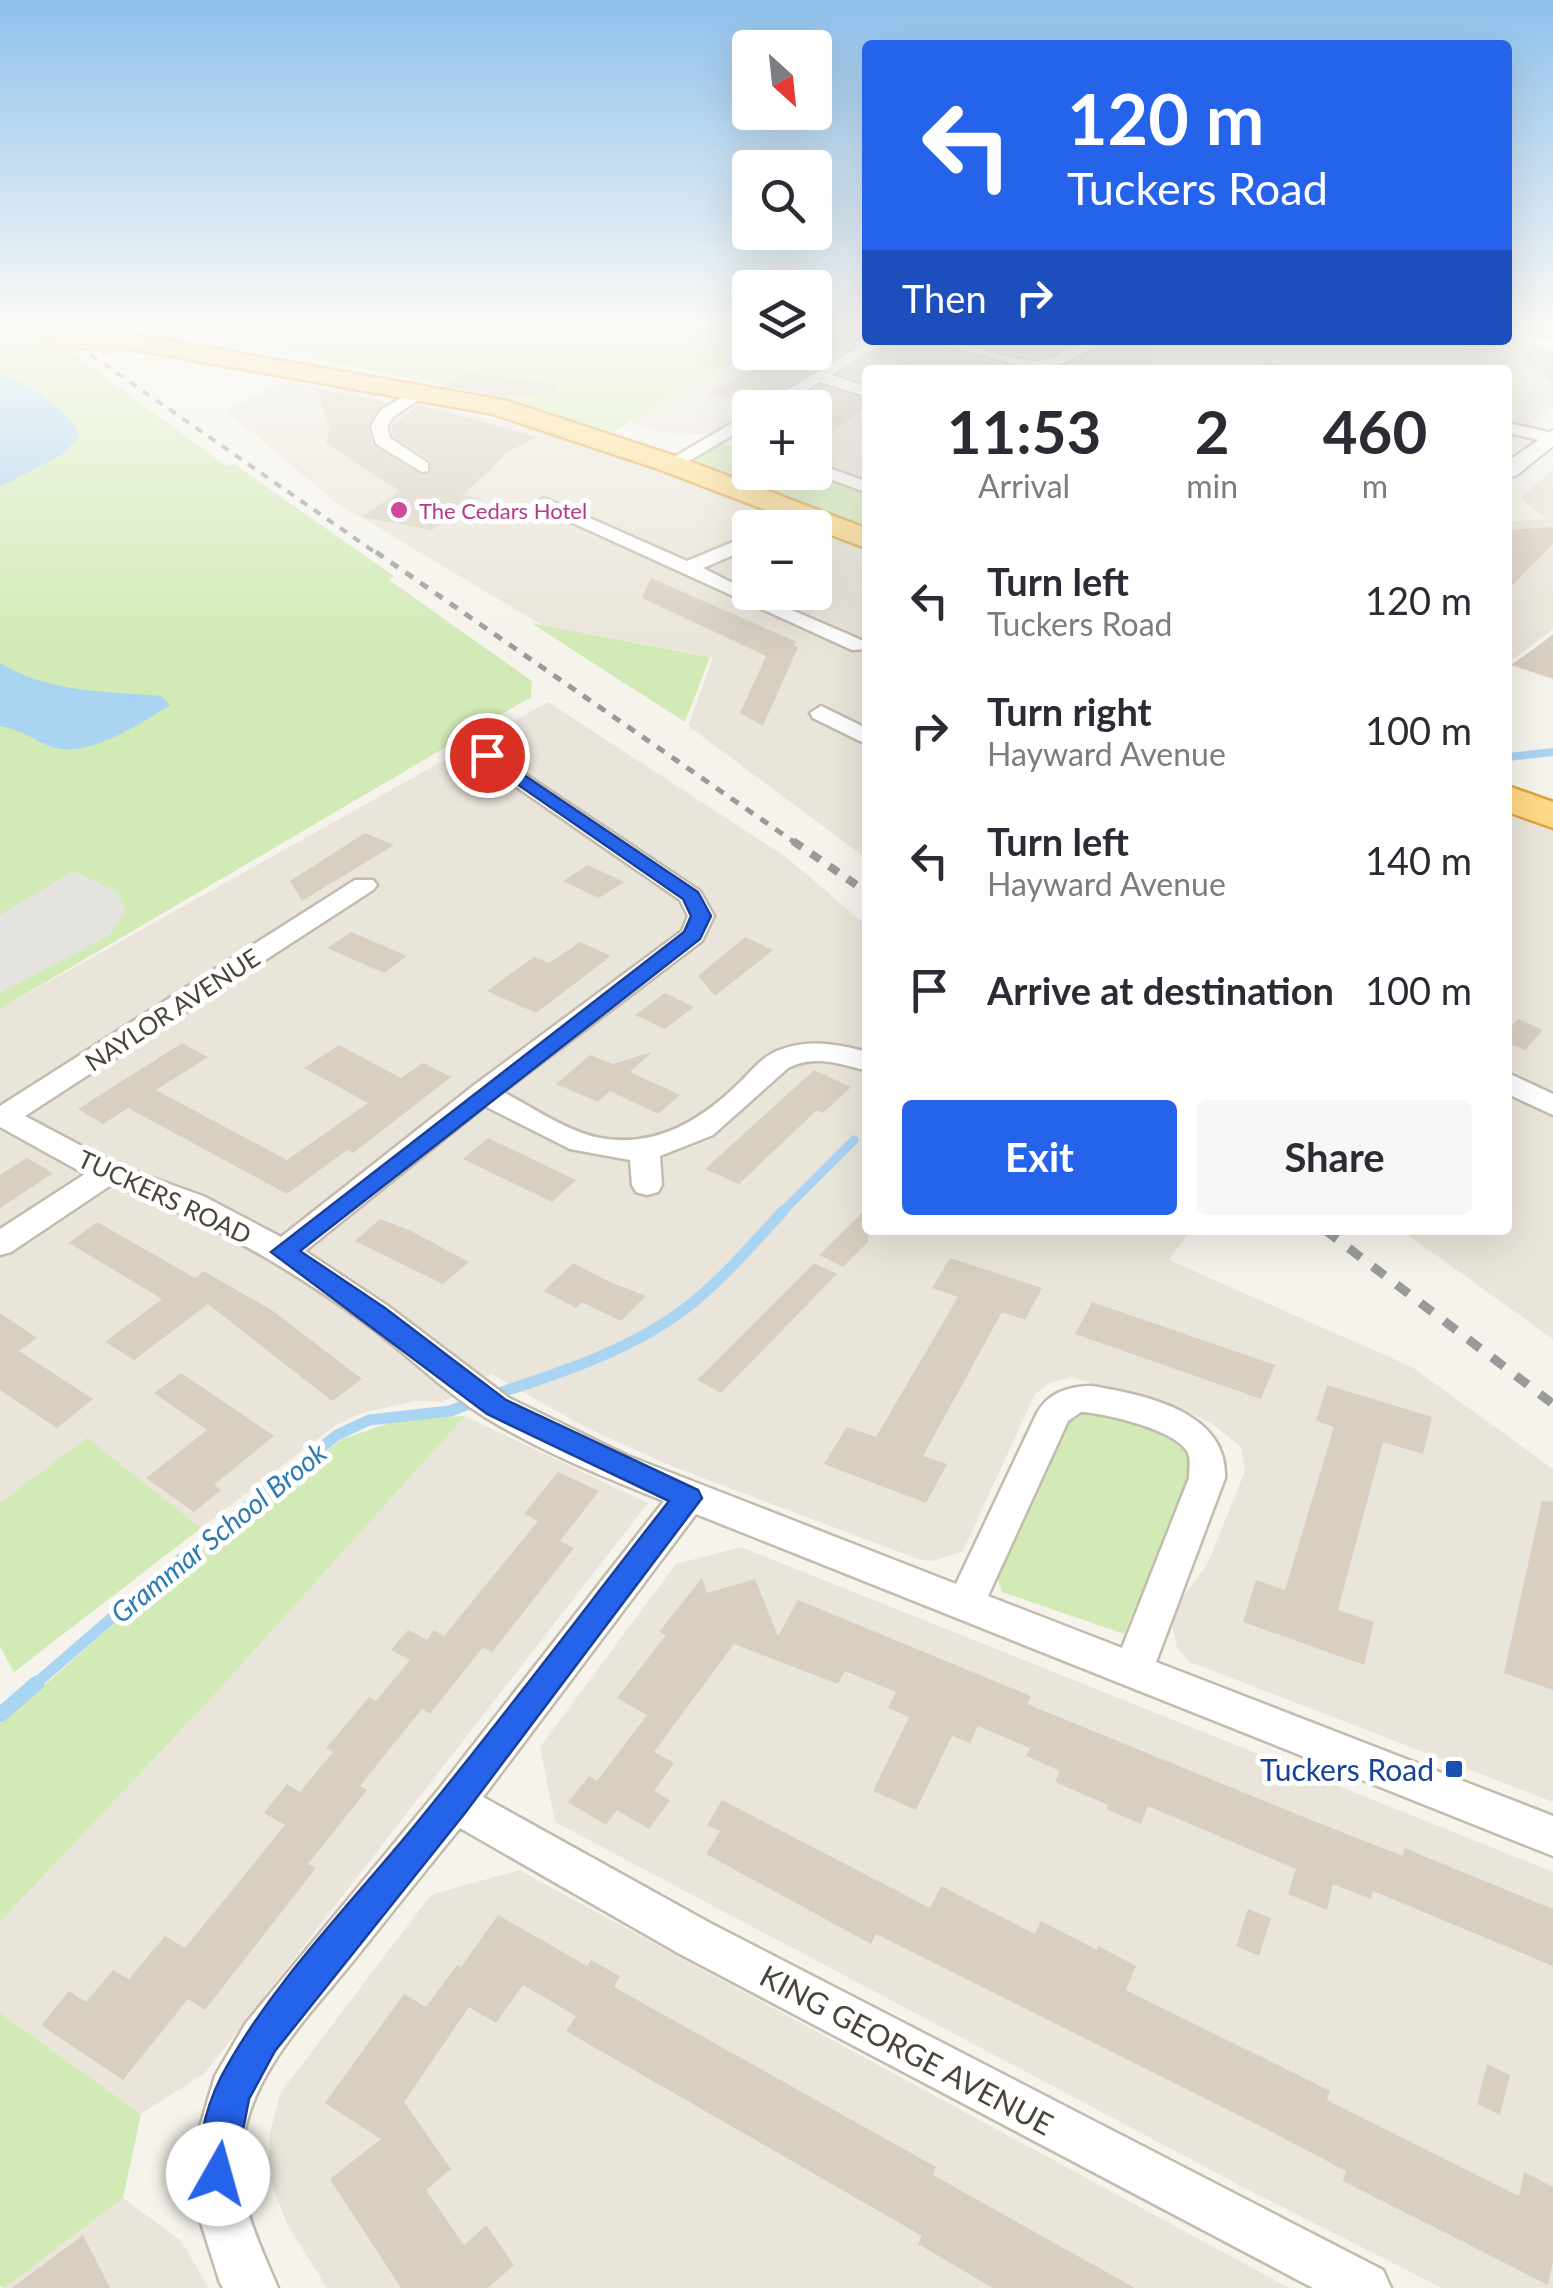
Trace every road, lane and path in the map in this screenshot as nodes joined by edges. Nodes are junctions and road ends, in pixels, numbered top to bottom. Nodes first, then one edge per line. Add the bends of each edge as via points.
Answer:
1 (381, 434) edge
2 (584, 434) edge
3 (724, 434) edge
4 (720, 436) junction
5 (1552, 437) edge
6 (732, 439) edge
7 (671, 464) junction
8 (422, 467) dead end
9 (1512, 468) edge
10 (832, 474) edge
11 (862, 486) edge
12 (544, 503) dead end
13 (769, 510) edge
14 (832, 531) edge
15 (862, 539) edge
16 (732, 549) edge
17 (689, 567) junction
18 (859, 646) dead end
19 (821, 712) dead end
20 (862, 735) edge
21 (474, 755) dead end
22 (1512, 800) edge
23 (1553, 816) edge
24 (372, 913) dead end
25 (862, 1060) edge
26 (1512, 1084) edge
27 (484, 1093) junction
28 (1553, 1106) edge
29 (2, 1116) edge
30 (645, 1150) junction
31 (108, 1173) junction
32 (647, 1186) dead end
33 (0, 1244) edge
34 (283, 1252) junction
35 (688, 1498) junction
36 (965, 1604) junction
37 (1133, 1670) junction
38 (454, 1802) junction
39 (1553, 1836) edge
40 (252, 2288) edge
41 (1365, 2288) edge

1 - 8 street
2 - 7 highway
3 - 4 street
4 - 6 street
4 - 7 street
5 - 9 street
7 - 13 highway
10 - 11 street
12 - 17 street
14 - 15 highway
16 - 17 street
17 - 18 street
19 - 20 street
21 - 27 street via 692,896 701,916 693,935
22 - 23 highway
24 - 29 street, NAYLOR AVENUE via 353,893
25 - 30 street via 806,1052 779,1061 722,1116 684,1139
26 - 28 street
27 - 30 street via 574,1142
27 - 34 street
29 - 31 street, TUCKERS ROAD
30 - 32 street
31 - 33 street
31 - 34 street, TUCKERS ROAD via 192,1204
34 - 35 street, TUCKERS ROAD via 485,1398
35 - 36 street, TUCKERS ROAD
35 - 38 street
36 - 37 street, TUCKERS ROAD
36 - 37 street via 1061,1406 1091,1399 1169,1422 1199,1440 1207,1478
37 - 39 street, TUCKERS ROAD
38 - 40 street via 262,2039 232,2093 218,2147 219,2200 238,2265
38 - 41 street, KING GEORGE AVENUE via 694,1938

